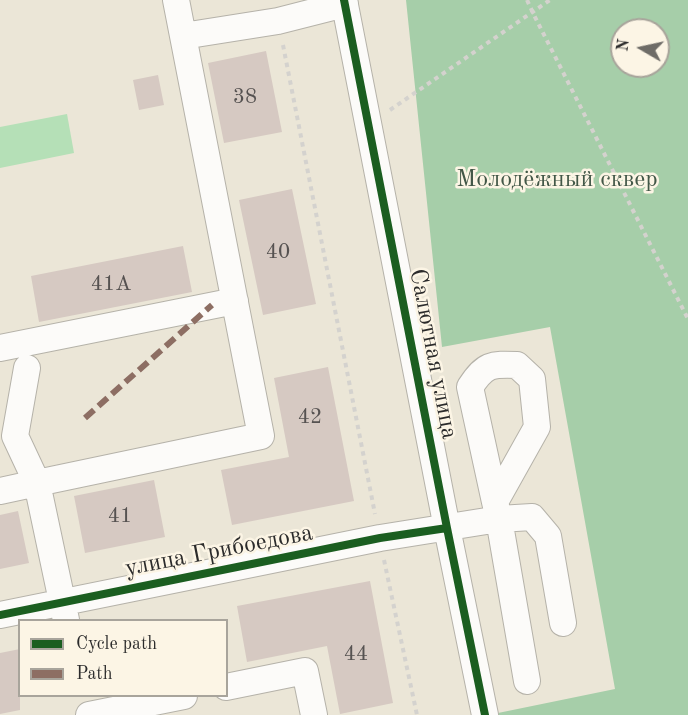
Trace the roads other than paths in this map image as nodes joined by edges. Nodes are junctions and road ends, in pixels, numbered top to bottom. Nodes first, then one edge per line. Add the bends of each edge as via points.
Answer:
1 (176, 0) edge
2 (345, 2) edge
3 (183, 36) junction
4 (235, 301) junction
5 (0, 348) edge
6 (27, 368) dead end
7 (37, 483) junction
8 (0, 491) edge
9 (497, 510) junction
10 (447, 528) junction
11 (64, 611) edge
12 (0, 615) edge
13 (563, 623) dead end
14 (527, 681) dead end
15 (228, 687) edge
16 (82, 697) edge
17 (179, 697) edge
18 (99, 714) edge
19 (314, 715) edge
20 (485, 715) edge

1 - 3 street
2 - 3 street via 279,21
2 - 10 street, Салютная улица
3 - 4 street
4 - 5 street
4 - 7 street via 261,436
6 - 7 street via 15,436
7 - 8 street
7 - 11 street
9 - 9 street via 470,387 480,372 496,364 517,365 532,379 537,427
9 - 10 street, улица Грибоедова
9 - 13 street, улица Грибоедова via 532,518 548,536
9 - 14 street
10 - 11 street, улица Грибоедова via 380,538
10 - 20 street, Салютная улица
11 - 12 street, улица Грибоедова
15 - 19 street via 305,670
16 - 18 street
17 - 18 street

